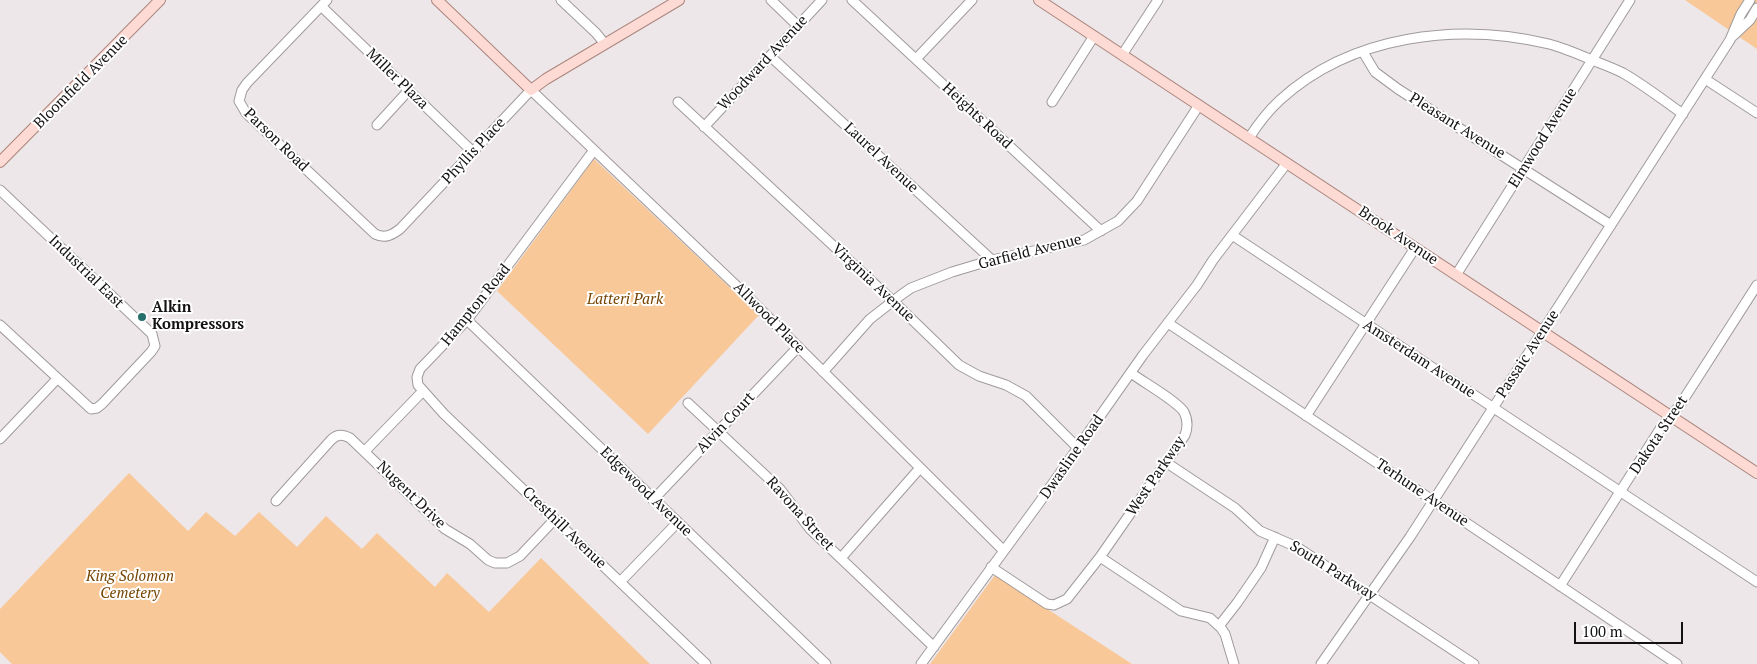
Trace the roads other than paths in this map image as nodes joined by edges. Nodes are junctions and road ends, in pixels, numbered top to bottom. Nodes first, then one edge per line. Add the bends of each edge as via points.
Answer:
1 (160, 0) edge
2 (437, 0) edge
3 (561, 0) edge
4 (679, 0) edge
5 (771, 0) edge
6 (822, 0) edge
7 (852, 0) edge
8 (972, 0) edge
9 (1039, 0) edge
10 (1158, 0) edge
11 (1630, 0) edge
12 (1750, 0) edge
13 (324, 3) edge
14 (1757, 8) edge
15 (798, 26) junction
16 (1094, 36) junction
17 (1730, 40) junction
18 (605, 44) junction
19 (1362, 52) junction
20 (1122, 55) junction
21 (770, 56) junction
22 (916, 59) junction
23 (1592, 60) junction
24 (1705, 79) junction
25 (409, 90) junction
26 (531, 90) junction
27 (678, 102) dead end
28 (1052, 102) dead end
29 (1199, 105) junction
30 (1757, 113) edge
31 (1683, 114) junction
32 (377, 124) dead end
33 (704, 127) junction
34 (1249, 138) junction
35 (594, 150) junction
36 (473, 152) junction
37 (0, 162) edge
38 (1287, 163) junction
39 (1524, 169) junction
40 (0, 190) edge
41 (417, 211) joint
42 (1611, 225) junction
43 (1101, 231) junction
44 (1232, 235) junction
45 (1415, 248) junction
46 (992, 260) junction
47 (1456, 276) junction
48 (1757, 285) edge
49 (893, 301) junction
50 (467, 320) junction
51 (1168, 323) junction
52 (1366, 324) junction
53 (0, 325) edge
54 (1542, 332) junction
55 (798, 347) junction
56 (824, 372) junction
57 (1130, 373) junction
58 (57, 379) junction
59 (423, 391) junction
60 (688, 403) dead end
61 (1494, 408) junction
62 (1306, 416) junction
63 (1670, 416) junction
64 (719, 431) junction
65 (0, 439) edge
66 (1078, 448) junction
67 (365, 452) junction
68 (1167, 462) junction
69 (920, 468) junction
70 (1757, 473) edge
71 (1620, 492) junction
72 (653, 500) junction
73 (276, 501) dead end
74 (1434, 501) junction
75 (555, 519) junction
76 (678, 523) junction
77 (1275, 538) junction
78 (1003, 550) junction
79 (1100, 557) junction
80 (840, 558) junction
81 (991, 567) junction
82 (620, 582) junction
83 (1757, 582) edge
84 (1560, 586) junction
85 (1370, 595) junction
86 (1219, 626) junction
87 (934, 647) junction
88 (706, 664) edge
89 (826, 664) edge
90 (921, 664) edge
91 (1234, 664) edge
92 (1321, 664) edge
93 (1474, 664) edge
94 (1677, 664) edge

1 - 37 main road, Bloomfield Avenue
2 - 26 main road
3 - 18 street
4 - 18 main road
5 - 15 street
6 - 15 street, Woodward Avenue
7 - 22 street, Heights Road
8 - 22 street
9 - 16 main road, Brook Avenue
10 - 20 street
11 - 23 street, Elmwood Avenue
12 - 17 street, Passaic Avenue
13 - 25 street, Miller Plaza
13 - 41 street, Parson Road via 242,90 241,107 375,234 381,237 394,234
14 - 17 street, Passaic Avenue
15 - 21 street, Woodward Avenue
16 - 20 main road, Brook Avenue
16 - 28 street
17 - 24 street, Passaic Avenue
18 - 26 main road
19 - 23 street via 1406,40 1452,34 1494,35 1550,44
19 - 34 street via 1327,67 1293,89 1270,110
19 - 39 street, Pleasant Avenue via 1375,72 1398,89
20 - 29 main road, Brook Avenue
21 - 33 street, Woodward Avenue
21 - 46 street, Laurel Avenue
22 - 43 street, Heights Road
23 - 31 street via 1622,73
23 - 39 street, Elmwood Avenue
24 - 30 street
24 - 31 street, Passaic Avenue
25 - 32 street
25 - 36 street, Miller Plaza
26 - 35 street, Allwood Place
26 - 36 street, Phyllis Place
27 - 33 street, Virginia Avenue
29 - 34 main road, Brook Avenue
29 - 43 street, Garfield Avenue via 1138,202 1118,221
31 - 42 street, Passaic Avenue
33 - 49 street, Virginia Avenue
34 - 38 main road, Brook Avenue
35 - 50 street, Hampton Road
35 - 55 street, Allwood Place
36 - 41 street, Phyllis Place
38 - 44 street, Dwasline Road
38 - 45 main road, Brook Avenue
39 - 42 street, Pleasant Avenue
39 - 47 street, Elmwood Avenue
40 - 58 street, Industrial East via 152,334 155,346 97,408 91,409
42 - 54 street, Passaic Avenue
43 - 46 street, Garfield Avenue via 1084,240
44 - 51 street, Dwasline Road
44 - 52 street, Amsterdam Avenue
45 - 47 main road, Brook Avenue
45 - 52 street
46 - 49 street, Garfield Avenue via 911,288
47 - 54 main road, Brook Avenue
48 - 63 street, Dakota Street
49 - 56 street, Garfield Avenue via 870,320
49 - 66 street, Virginia Avenue via 959,366 1026,396
50 - 59 street, Hampton Road via 420,368 418,385
50 - 72 street, Edgewood Avenue
51 - 57 street, Dwasline Road
51 - 62 street, Terhune Avenue
52 - 61 street, Amsterdam Avenue
52 - 62 street
53 - 58 street
54 - 61 street, Passaic Avenue
54 - 63 main road, Brook Avenue
55 - 56 street, Allwood Place
55 - 64 street, Alvin Court
56 - 69 street, Allwood Place
57 - 66 street, Dwasline Road
57 - 68 street, West Parkway via 1185,413 1186,435
58 - 65 street
59 - 67 street
59 - 75 street, Cresthill Avenue
60 - 64 street, Ravona Street
61 - 71 street, Amsterdam Avenue
61 - 74 street, Passaic Avenue
62 - 74 street, Terhune Avenue
63 - 70 main road, Brook Avenue
63 - 71 street, Dakota Street
64 - 72 street, Alvin Court
64 - 80 street, Ravona Street via 780,489 810,529
66 - 78 street, Dwasline Road
67 - 73 street, Nugent Drive via 344,435 334,437
67 - 75 street, Nugent Drive via 445,529 495,563 507,563 520,556
68 - 77 street, South Parkway via 1235,508 1260,531
68 - 79 street, West Parkway
69 - 78 street, Allwood Place
69 - 80 street
71 - 83 street, Amsterdam Avenue
71 - 84 street, Dakota Street
72 - 76 street, Edgewood Avenue
74 - 84 street, Terhune Avenue
74 - 85 street, Passaic Avenue
75 - 82 street, Cresthill Avenue
76 - 82 street
76 - 89 street, Edgewood Avenue
77 - 85 street, South Parkway via 1297,547
77 - 86 street via 1261,568
78 - 81 street, Dwasline Road
79 - 81 street, West Parkway via 1067,599 1054,605 1047,604
79 - 86 street via 1181,611 1204,616
80 - 87 street, Ravona Street
81 - 87 street, Dwasline Road
82 - 88 street, Cresthill Avenue
84 - 94 street, Terhune Avenue
85 - 92 street, Passaic Avenue
85 - 93 street, South Parkway
86 - 91 street via 1225,634
87 - 90 street, Dwasline Road

